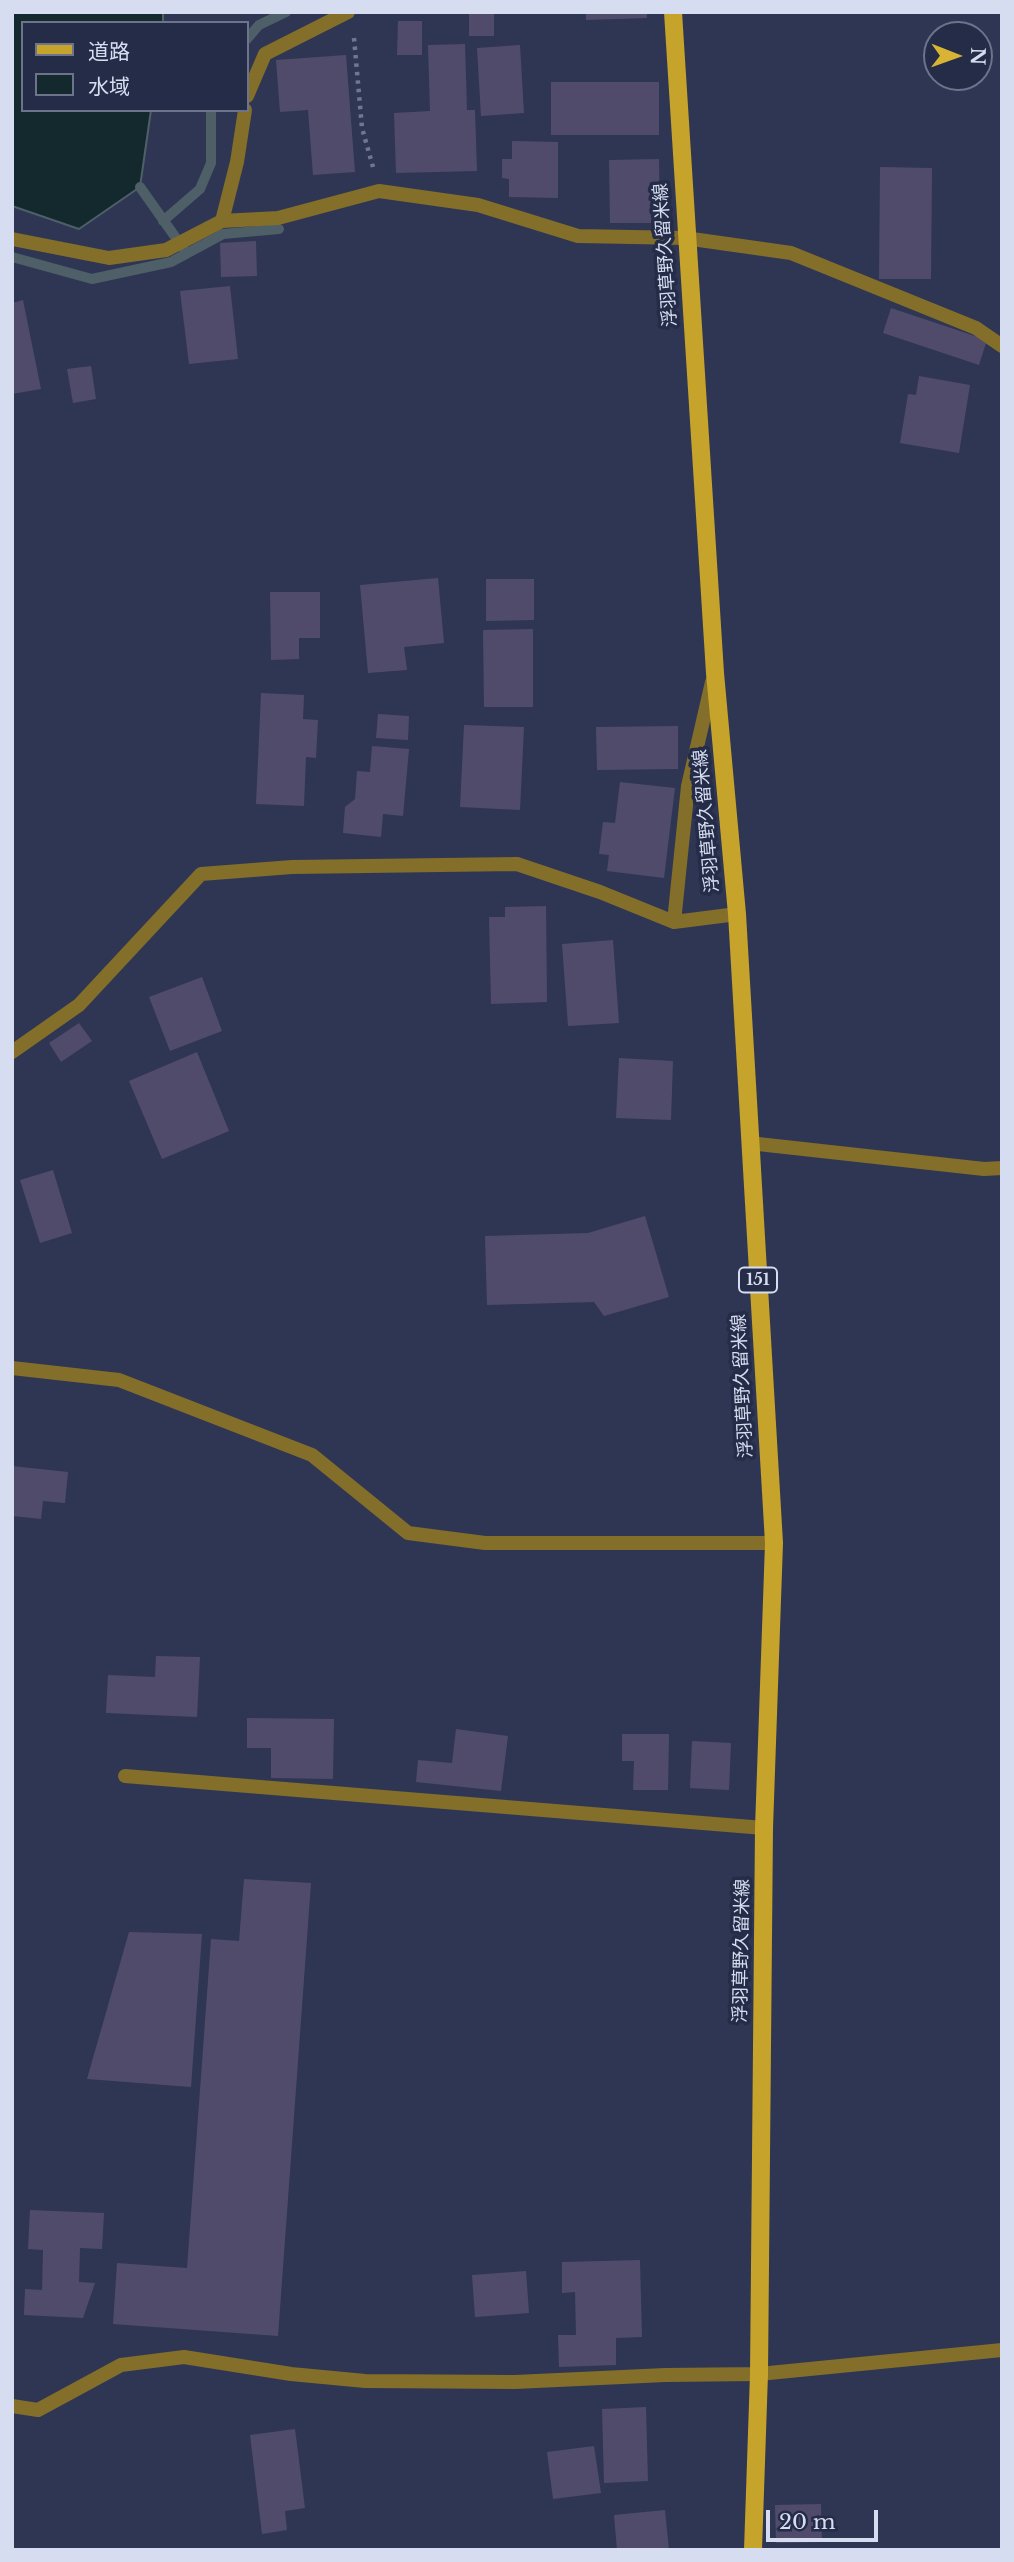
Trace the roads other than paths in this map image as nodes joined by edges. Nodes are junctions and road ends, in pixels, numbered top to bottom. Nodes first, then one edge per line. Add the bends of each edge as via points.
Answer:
1 (673, 12) edge
2 (350, 19) edge
3 (248, 94) edge
4 (245, 112) edge
5 (222, 221) junction
6 (685, 238) junction
7 (12, 239) edge
8 (1002, 346) edge
9 (715, 673) junction
10 (737, 914) junction
11 (674, 922) junction
12 (12, 1052) edge
13 (750, 1143) junction
14 (1002, 1168) edge
15 (12, 1368) edge
16 (774, 1543) junction
17 (125, 1776) dead end
18 (764, 1828) junction
19 (1002, 2350) edge
20 (759, 2374) junction
21 (12, 2406) edge
22 (753, 2550) edge

1 - 6 main road, 浮羽草野久留米線 / 151
2 - 3 street via 265,54
4 - 5 street
5 - 6 street via 278,218 379,191 478,205 578,236
5 - 7 street via 166,250 109,258
6 - 8 street via 791,253 976,328
6 - 9 main road, 浮羽草野久留米線 / 151
9 - 10 main road, 浮羽草野久留米線 / 151
9 - 11 street via 688,786
10 - 11 street
10 - 13 main road, 浮羽草野久留米線 / 151
11 - 12 street via 517,864 292,867 201,874 79,1005
13 - 14 street
13 - 16 main road, 浮羽草野久留米線 / 151
15 - 16 street via 119,1381 312,1455 408,1533 485,1544
16 - 18 main road, 浮羽草野久留米線 / 151
17 - 18 street
18 - 20 main road, 浮羽草野久留米線 / 151
19 - 20 street
20 - 21 street via 515,2382 365,2381 184,2357 121,2365 38,2410
20 - 22 main road, 浮羽草野久留米線 / 151

